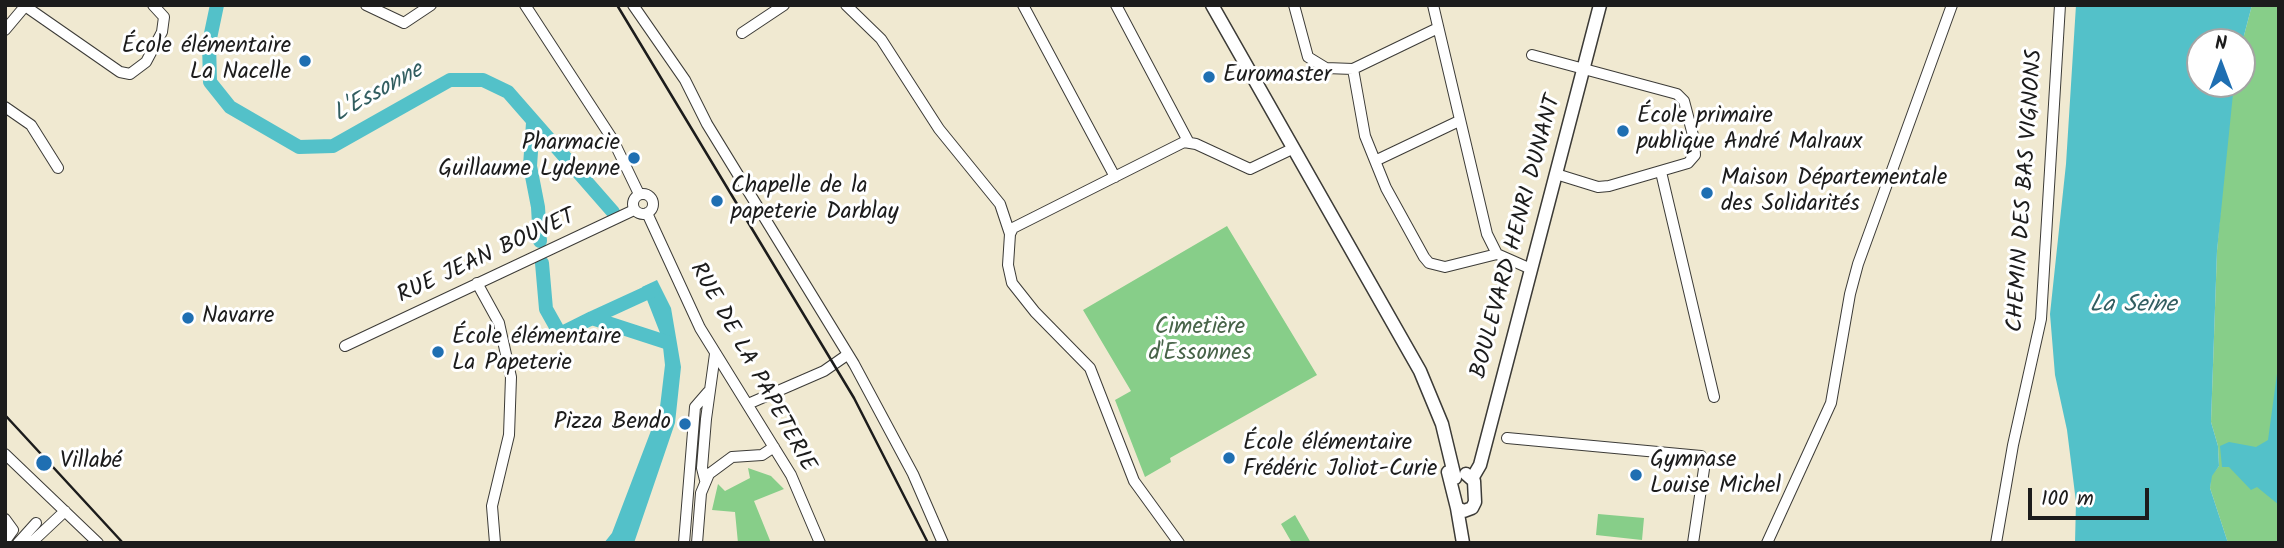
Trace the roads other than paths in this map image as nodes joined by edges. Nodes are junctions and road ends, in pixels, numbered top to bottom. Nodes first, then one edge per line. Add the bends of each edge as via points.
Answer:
1 (153, 5) edge
2 (165, 5) edge
3 (366, 5) edge
4 (431, 5) edge
5 (525, 5) edge
6 (633, 5) edge
7 (784, 5) edge
8 (846, 5) edge
9 (1023, 5) edge
10 (1116, 5) edge
11 (1212, 5) edge
12 (1294, 5) edge
13 (1433, 5) edge
14 (1600, 5) edge
15 (1952, 5) edge
16 (2060, 5) edge
17 (25, 6) edge
18 (164, 17) junction
19 (1438, 28) junction
20 (5, 30) edge
21 (742, 33) dead end
22 (1532, 55) dead end
23 (1353, 69) junction
24 (1579, 69) junction
25 (5, 107) edge
26 (1459, 121) junction
27 (1188, 141) junction
28 (1292, 149) junction
29 (1377, 160) junction
30 (58, 168) dead end
31 (1661, 172) junction
32 (1556, 174) junction
33 (1115, 177) junction
34 (639, 194) junction
35 (630, 212) junction
36 (647, 213) junction
37 (1010, 234) junction
38 (1497, 254) junction
39 (1531, 269) junction
40 (477, 284) junction
41 (345, 346) dead end
42 (716, 354) junction
43 (846, 355) junction
44 (708, 392) junction
45 (1714, 397) dead end
46 (748, 404) junction
47 (1507, 438) dead end
48 (774, 447) junction
49 (5, 454) edge
50 (1473, 477) junction
51 (705, 480) junction
52 (1454, 481) junction
53 (1463, 509) junction
54 (65, 511) junction
55 (5, 519) edge
56 (36, 523) dead end
57 (5, 541) edge
58 (18, 543) edge
59 (31, 543) edge
60 (98, 543) edge
61 (495, 543) edge
62 (684, 543) edge
63 (697, 543) edge
64 (820, 543) edge
65 (943, 543) edge
66 (1180, 543) edge
67 (1466, 543) edge
68 (1693, 543) edge
69 (1767, 543) edge
70 (1996, 543) edge

1 - 18 street
2 - 18 street
3 - 4 street via 404,23
5 - 34 street via 613,140
6 - 43 street via 685,80
7 - 21 street
8 - 37 street via 881,39 962,161 994,195
9 - 33 street
10 - 27 street
11 - 28 main road
12 - 23 street via 1313,62 1326,68
13 - 19 street
14 - 24 main road, BOULEVARD HENRI DUNANT
15 - 69 street via 1858,264 1831,403
16 - 70 street, CHEMIN DES BAS VIGNONS via 2041,319
17 - 18 street via 125,73 135,72 146,62 162,32
17 - 20 street
19 - 23 street
19 - 26 street
22 - 24 street
23 - 29 street via 1365,136
24 - 31 street via 1682,99 1696,151 1688,163
24 - 32 main road, BOULEVARD HENRI DUNANT
25 - 30 street via 32,125
26 - 29 street
26 - 38 street via 1487,234
27 - 28 street via 1250,169
27 - 33 street
28 - 52 main road via 1405,346
29 - 38 street via 1386,188 1429,263 1445,267
31 - 32 street via 1598,187
31 - 45 street
32 - 39 main road, BOULEVARD HENRI DUNANT
33 - 37 street
34 - 35 street
34 - 36 street, RUE DE LA PAPETERIE via 651,198 652,208
35 - 36 street
35 - 40 street, RUE JEAN BOUVET
36 - 42 street, RUE DE LA PAPETERIE
37 - 66 street via 1008,265 1014,287 1090,368 1134,481
38 - 39 street
39 - 50 main road, BOULEVARD HENRI DUNANT via 1480,465
40 - 41 street, RUE JEAN BOUVET
40 - 61 street via 499,323 511,377 509,435 492,506
42 - 44 street
42 - 46 street, RUE DE LA PAPETERIE
43 - 46 street via 824,371
43 - 65 street via 913,474
44 - 51 street via 702,464
44 - 62 street via 695,407
46 - 48 street, RUE DE LA PAPETERIE
47 - 68 street via 1701,456 1704,469
48 - 51 street via 762,455 725,460
48 - 64 street, RUE DE LA PAPETERIE
49 - 54 street
50 - 52 main road via 1465,474
50 - 53 main road, BOULEVARD HENRI DUNANT via 1475,502
51 - 63 street
52 - 53 main road
53 - 67 main road
54 - 59 street
54 - 60 street
55 - 57 street via 12,530
56 - 58 street

